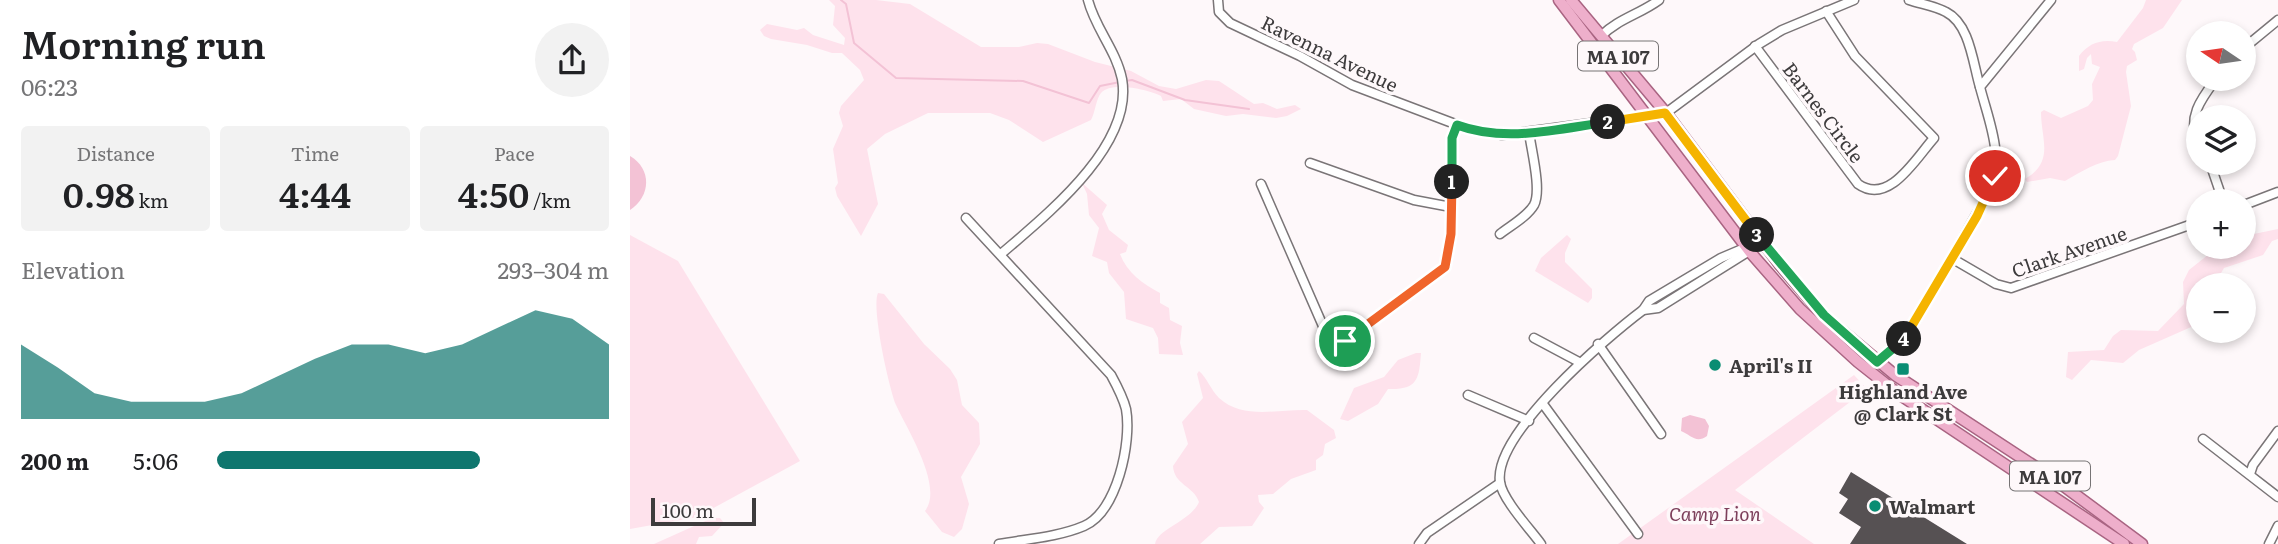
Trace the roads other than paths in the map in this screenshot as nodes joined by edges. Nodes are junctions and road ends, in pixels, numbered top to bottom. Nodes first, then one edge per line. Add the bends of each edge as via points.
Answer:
1 (1088, 0) edge
2 (1218, 0) edge
3 (1559, 0) edge
4 (1571, 0) edge
5 (1659, 0) edge
6 (1854, 0) edge
7 (1909, 0) edge
8 (2051, 0) edge
9 (1826, 11) junction
10 (2278, 20) edge
11 (1601, 36) junction
12 (2256, 38) edge
13 (1755, 46) junction
14 (1980, 87) junction
15 (1665, 113) junction
16 (1649, 116) junction
17 (1457, 125) junction
18 (1529, 132) junction
19 (1310, 163) dead end
20 (1261, 184) dead end
21 (2278, 192) edge
22 (2256, 200) edge
23 (1451, 207) junction
24 (966, 218) dead end
25 (2186, 226) edge
26 (1500, 234) dead end
27 (1761, 241) junction
28 (1748, 249) junction
29 (1001, 254) junction
30 (1953, 259) junction
31 (1534, 338) dead end
32 (1598, 344) junction
33 (1580, 362) junction
34 (1877, 362) junction
35 (1468, 395) dead end
36 (1543, 404) junction
37 (1529, 421) junction
38 (2278, 431) edge
39 (1661, 434) dead end
40 (2203, 439) dead end
41 (2250, 474) junction
42 (1500, 483) junction
43 (2278, 498) edge
44 (2278, 526) edge
45 (1638, 534) dead end
46 (999, 544) edge
47 (1419, 544) edge
48 (1541, 544) edge
49 (2124, 544) edge
50 (2142, 544) edge
51 (2269, 544) edge

1 - 29 street via 1119,67 1122,104 1100,154 1082,180
2 - 17 street, Ravenna Avenue via 1219,12 1230,23 1352,85
3 - 16 main road, MA 107
4 - 11 main road, MA 107
5 - 11 street
6 - 9 street
7 - 14 street via 1946,12 1958,21
8 - 14 street
9 - 13 street
9 - 13 street, Barnes Circle via 1862,65 1934,138 1889,187 1861,187
10 - 12 street
11 - 15 main road, MA 107
13 - 15 street
14 - 30 street via 1997,169
15 - 16 street, Ravenna Avenue
15 - 27 main road, MA 107
16 - 18 street, Ravenna Avenue
16 - 28 main road, MA 107
17 - 18 street, Ravenna Avenue via 1492,135
17 - 23 street via 1452,138
18 - 26 street via 1535,200 1530,210
19 - 23 street via 1414,200
20 - 23 street via 1326,333 1338,343 1445,267
21 - 22 street
24 - 29 street
25 - 30 street, Clark Avenue via 2011,288
27 - 28 street
27 - 34 main road, MA 107 via 1824,315
28 - 32 street via 1649,301
28 - 49 main road, MA 107 via 1800,309 1877,377
29 - 46 street via 1111,374 1128,426 1112,496 1098,516 1064,532
30 - 34 street via 1906,336
31 - 33 street
32 - 33 street
32 - 39 street
33 - 36 street
34 - 50 main road, MA 107 via 2057,481
35 - 37 street
36 - 37 street
36 - 45 street
37 - 42 street via 1504,455
38 - 41 street
40 - 41 street
41 - 43 street
42 - 47 street via 1427,533
42 - 48 street
44 - 51 street

